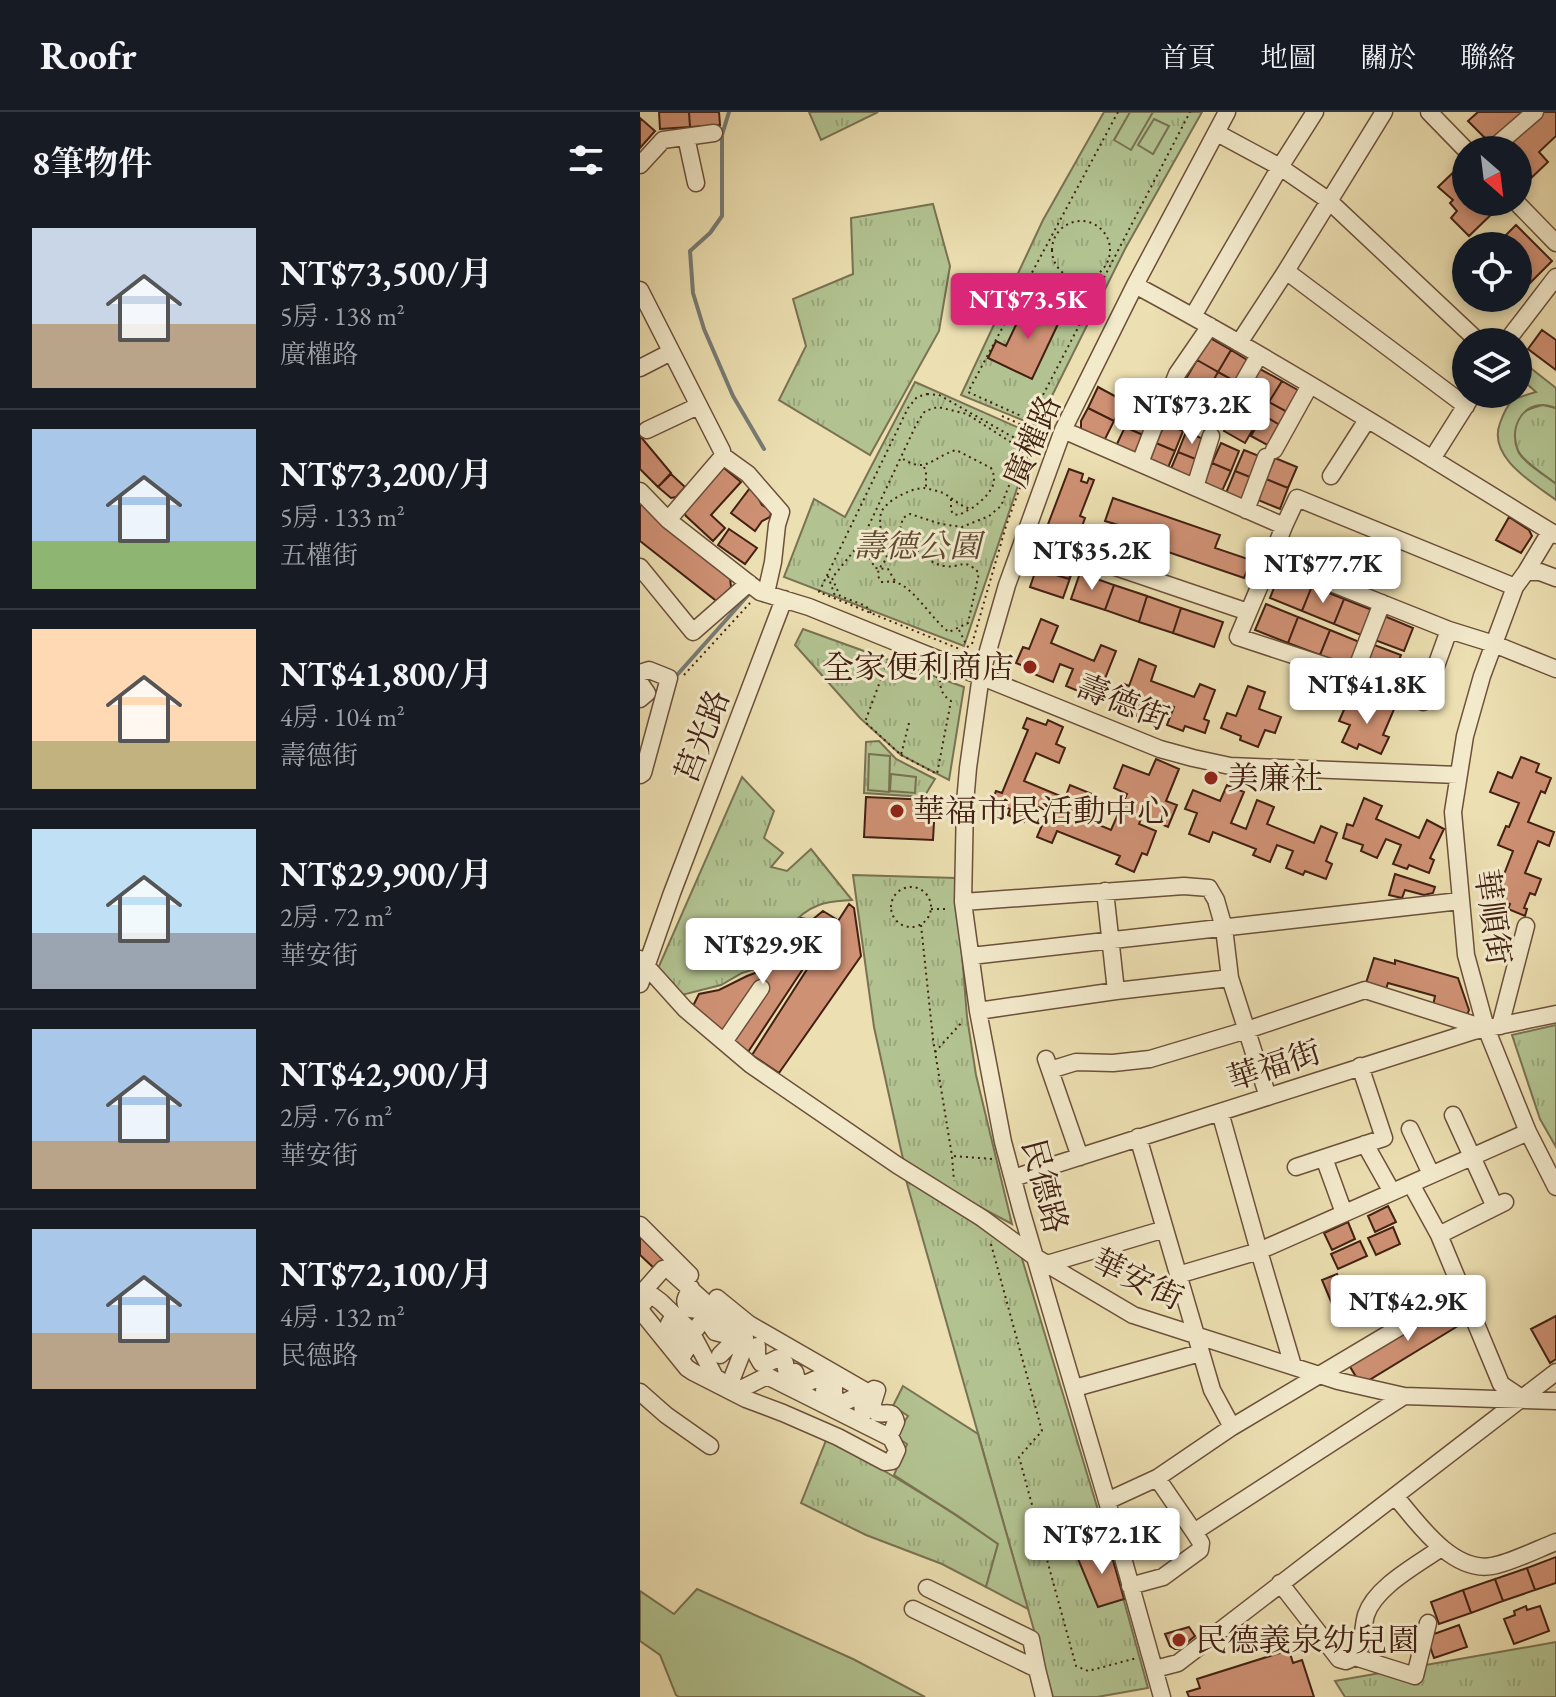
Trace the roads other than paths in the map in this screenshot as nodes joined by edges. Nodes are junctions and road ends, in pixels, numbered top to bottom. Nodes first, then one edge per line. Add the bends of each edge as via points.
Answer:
1 (1227, 112) edge
2 (1315, 112) edge
3 (1384, 112) edge
4 (1429, 112) edge
5 (1535, 112) edge
6 (714, 133) dead end
7 (1217, 133) junction
8 (1452, 136) edge
9 (1507, 136) edge
10 (686, 137) junction
11 (640, 165) edge
12 (1280, 167) junction
13 (696, 183) dead end
14 (1328, 200) junction
15 (1530, 216) edge
16 (1556, 243) edge
17 (1286, 271) junction
18 (1556, 277) edge
19 (1135, 285) junction
20 (642, 298) edge
21 (1193, 316) junction
22 (1210, 326) junction
23 (1464, 328) edge
24 (1517, 328) edge
25 (1239, 343) junction
26 (671, 352) junction
27 (1259, 355) junction
28 (640, 368) edge
29 (1310, 385) junction
30 (1452, 387) edge
31 (698, 406) junction
32 (1465, 408) edge
33 (1223, 418) dead end
34 (1367, 420) junction
35 (647, 430) dead end
36 (1061, 436) junction
37 (1211, 436) dead end
38 (723, 456) junction
39 (1432, 459) junction
40 (1140, 463) junction
41 (1331, 476) dead end
42 (1195, 487) junction
43 (640, 491) edge
44 (1246, 510) junction
45 (668, 520) junction
46 (1284, 526) junction
47 (1553, 534) edge
48 (1024, 536) junction
49 (1271, 559) junction
50 (640, 567) edge
51 (1526, 572) junction
52 (1556, 578) edge
53 (1515, 587) junction
54 (758, 589) junction
55 (784, 599) junction
56 (1382, 603) junction
57 (1248, 612) junction
58 (1449, 630) junction
59 (1494, 644) junction
60 (1556, 669) edge
61 (640, 673) edge
62 (981, 675) junction
63 (1354, 675) junction
64 (641, 774) edge
65 (1458, 775) junction
66 (1105, 891) junction
67 (1460, 901) junction
68 (961, 905) junction
69 (1526, 926) dead end
70 (1224, 928) junction
71 (1111, 940) junction
72 (971, 956) junction
73 (643, 962) edge
74 (1230, 978) junction
75 (640, 984) edge
76 (761, 988) dead end
77 (1116, 991) junction
78 (972, 1014) junction
79 (1556, 1014) edge
80 (1493, 1027) junction
81 (1247, 1030) junction
82 (724, 1042) junction
83 (1360, 1066) junction
84 (1268, 1097) junction
85 (1220, 1112) junction
86 (1453, 1115) dead end
87 (1410, 1129) dead end
88 (1528, 1132) junction
89 (1138, 1137) junction
90 (1365, 1144) junction
91 (1080, 1157) junction
92 (1472, 1157) junction
93 (1324, 1158) junction
94 (1296, 1167) dead end
95 (1431, 1174) junction
96 (1013, 1178) junction
97 (1411, 1184) junction
98 (1556, 1187) edge
99 (1392, 1192) junction
100 (1344, 1213) junction
101 (640, 1225) edge
102 (1165, 1229) junction
103 (1439, 1235) junction
104 (1259, 1251) junction
105 (1041, 1261) junction
106 (1178, 1275) junction
107 (646, 1284) edge
108 (691, 1288) junction
109 (1462, 1290) junction
110 (716, 1311) junction
111 (642, 1312) edge
112 (687, 1322) junction
113 (1198, 1345) junction
114 (757, 1346) dead end
115 (683, 1355) dead end
116 (720, 1355) dead end
117 (1293, 1366) junction
118 (1556, 1372) edge
119 (1318, 1374) junction
120 (732, 1385) junction
121 (1075, 1388) junction
122 (640, 1392) edge
123 (1404, 1396) junction
124 (1524, 1399) junction
125 (1556, 1401) edge
126 (863, 1414) dead end
127 (1232, 1427) junction
128 (892, 1431) dead end
129 (710, 1446) dead end
130 (1157, 1478) junction
131 (1395, 1496) junction
132 (1107, 1501) junction
133 (1194, 1532) junction
134 (1556, 1542) edge
135 (1441, 1548) junction
136 (1280, 1583) junction
137 (1130, 1586) junction
138 (927, 1588) dead end
139 (913, 1609) dead end
140 (1428, 1623) dead end
141 (1355, 1657) junction
142 (1037, 1669) junction
143 (1155, 1669) junction
144 (1044, 1697) edge
145 (1162, 1697) edge

1 - 7 street, 廣權路
2 - 12 street
3 - 14 street
4 - 8 street
5 - 9 street
6 - 10 street
7 - 12 street
7 - 19 street, 廣權路
10 - 11 street via 663,140
10 - 13 street
12 - 14 street
12 - 21 street
14 - 17 street
14 - 23 street
15 - 16 street
17 - 25 street
17 - 30 street
18 - 24 street
19 - 21 street
19 - 36 street, 廣權路
20 - 26 street
21 - 22 street
22 - 25 street
22 - 40 street via 1177,374
25 - 27 street
26 - 28 street
26 - 31 street
27 - 29 street
27 - 33 street
29 - 34 street
29 - 44 street via 1270,453
31 - 35 street
31 - 38 street
32 - 39 street
34 - 39 street
34 - 41 street
36 - 40 street
36 - 48 street, 廣權路
37 - 42 street
38 - 45 street
38 - 54 street via 748,474 781,512 773,562
39 - 47 street
40 - 42 street
42 - 44 street
43 - 45 street, 壽德街
44 - 46 street
45 - 54 street, 壽德街
46 - 49 street
46 - 53 street via 1297,498
47 - 51 street, 華順街
48 - 57 street
48 - 62 street, 廣權路
49 - 56 street
49 - 57 street
50 - 54 street via 693,632
51 - 52 street
51 - 53 street, 華順街
53 - 59 street, 華順街
54 - 55 street, 壽德街
55 - 62 street, 壽德街
55 - 73 street, 莒光路
56 - 58 street
56 - 63 street
57 - 63 street via 1238,637
58 - 59 street
58 - 63 street via 1423,702
59 - 60 street
59 - 65 street, 華順街
61 - 64 street via 649,670 669,678
62 - 65 street, 壽德街 via 1160,749 1230,766
62 - 68 street, 民德路 via 968,768
65 - 67 street, 華順街 via 1453,812
66 - 68 street
66 - 70 street via 1209,888
66 - 71 street
67 - 70 street
67 - 80 street, 華順街 via 1466,955
68 - 72 street, 民德路
69 - 80 street
70 - 71 street
70 - 74 street
71 - 72 street
71 - 77 street
72 - 78 street, 民德路
73 - 75 street, 莒光路
73 - 82 street, 華安街
74 - 77 street
74 - 81 street
76 - 82 street
77 - 78 street
78 - 96 street, 民德路
79 - 80 street, 華福街
80 - 81 street via 1365,990
80 - 83 street, 華福街
80 - 88 street, 華順街
81 - 84 street
81 - 91 street via 1150,1059 1048,1065
82 - 105 street, 華安街
83 - 84 street, 華福街
83 - 90 street via 1384,1138
84 - 85 street, 華福街
85 - 89 street, 華福街
85 - 104 street
86 - 92 street
87 - 95 street
88 - 92 street
88 - 98 street, 華順街
89 - 91 street, 華福街
89 - 102 street
90 - 93 street
90 - 99 street
91 - 96 street, 華福街
92 - 95 street
92 - 103 street via 1500,1205
93 - 94 street
93 - 100 street
95 - 97 street
96 - 105 street, 民德路
97 - 99 street
97 - 103 street
99 - 100 street
100 - 104 street
101 - 128 street via 696,1280 749,1320 874,1396 877,1413 893,1414
102 - 105 street
102 - 106 street
103 - 109 street
104 - 106 street
104 - 117 street
105 - 113 street, 華安街 via 1133,1315
105 - 121 street, 民德路
106 - 113 street
107 - 108 street via 667,1268
107 - 112 street
108 - 110 street
108 - 112 street via 685,1303 704,1318
109 - 119 street
109 - 124 street via 1501,1384
110 - 116 street via 711,1326 730,1342
110 - 120 street via 745,1338
111 - 112 street via 644,1300 653,1296
111 - 120 street via 687,1368 885,1462 895,1455 891,1438 784,1383 767,1376 741,1389
112 - 115 street via 668,1325 670,1333 687,1342
112 - 120 street via 715,1377
113 - 117 street, 華安街
113 - 121 street
113 - 127 street via 1212,1390
114 - 126 street via 761,1363 782,1359 799,1383 820,1380 838,1402 855,1397 862,1402
117 - 119 street, 華安街
118 - 124 street
119 - 123 street, 華安街
119 - 127 street
121 - 132 street, 民德路
122 - 129 street
123 - 124 street, 華安街
123 - 133 street
124 - 125 street, 華安街
124 - 131 street
127 - 130 street
130 - 132 street
130 - 133 street
131 - 135 street
131 - 136 street
132 - 137 street, 民德路
133 - 137 street via 1200,1550 1163,1577
134 - 135 street via 1490,1566 1471,1564
135 - 141 street via 1383,1590 1367,1612
136 - 141 street via 1339,1659
136 - 143 street via 1178,1663
137 - 143 street, 民德路
138 - 142 street via 1031,1639
139 - 142 street
140 - 141 street via 1415,1676
142 - 144 street
143 - 145 street, 民德路

